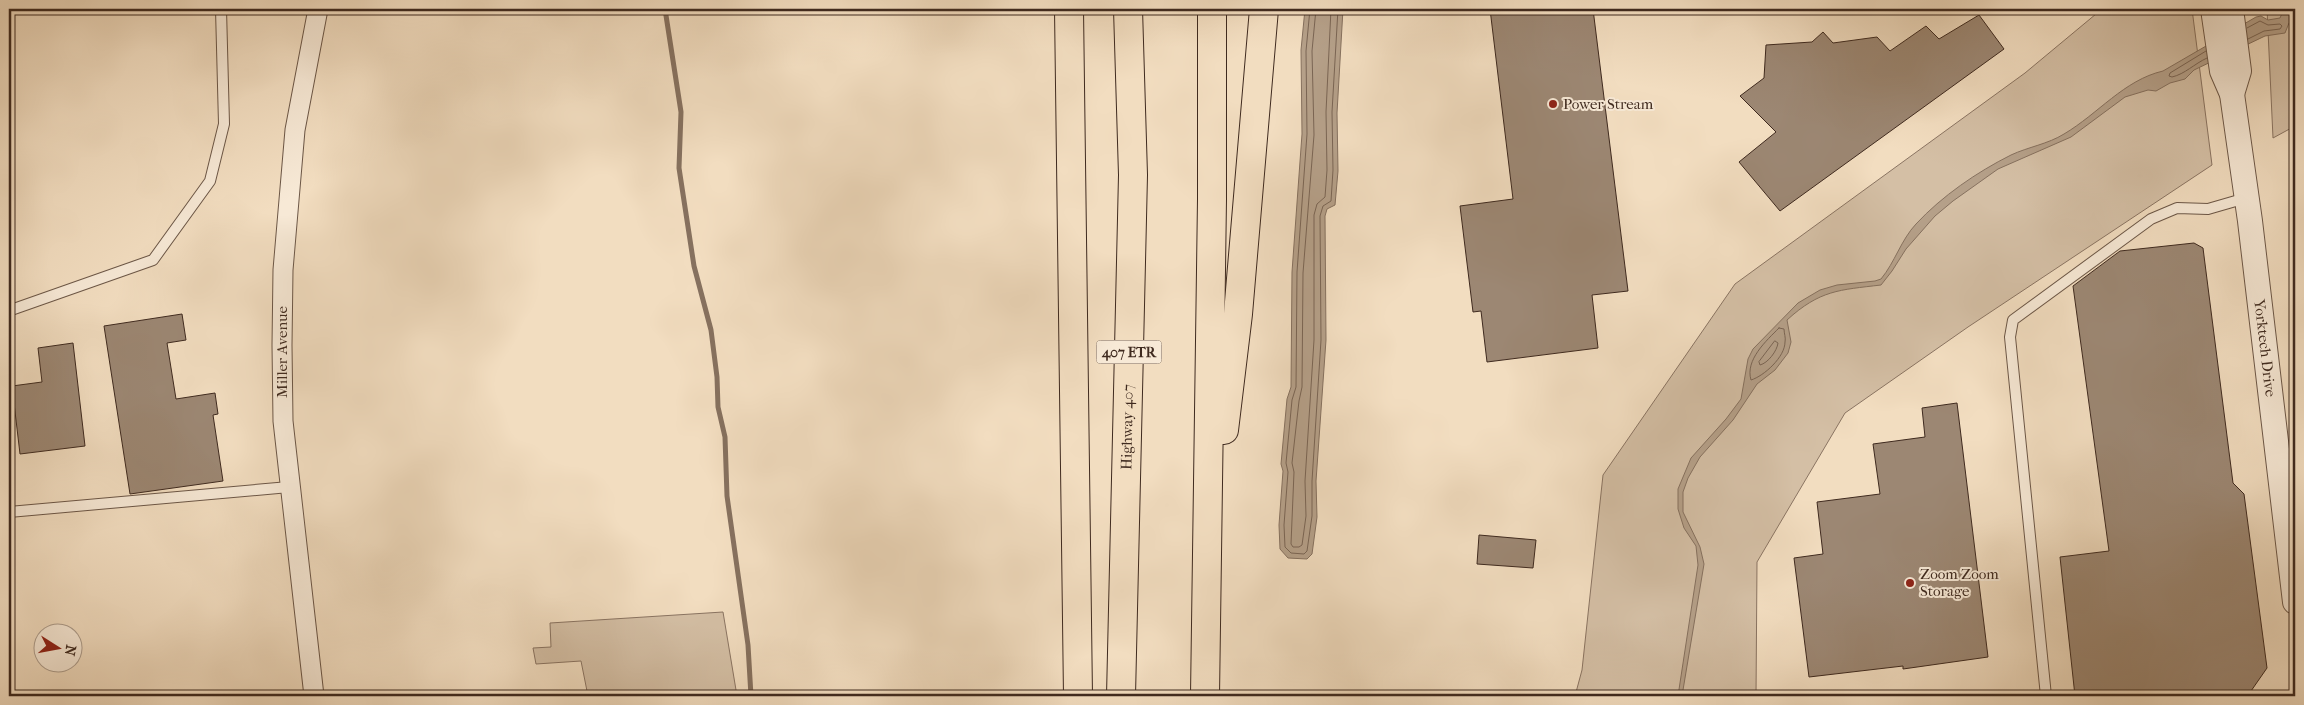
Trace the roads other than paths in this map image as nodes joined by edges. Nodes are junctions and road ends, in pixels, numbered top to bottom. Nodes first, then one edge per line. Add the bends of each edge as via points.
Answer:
1 (221, 9) edge
2 (318, 9) edge
3 (1069, 9) edge
4 (1128, 9) edge
5 (1212, 9) edge
6 (1264, 9) edge
7 (2213, 9) edge
8 (2231, 9) edge
9 (2232, 94) junction
10 (2246, 198) junction
11 (9, 313) edge
12 (289, 486) junction
13 (9, 512) edge
14 (1207, 568) junction
15 (2295, 602) edge
16 (314, 696) edge
17 (1078, 696) edge
18 (1121, 696) edge
19 (1205, 696) edge
20 (2046, 696) edge

1 - 11 lane via 224,124 210,181 153,260
2 - 12 street, Miller Avenue via 295,130 283,270 283,421
3 - 17 highway
4 - 18 highway, Highway 407 / 407 ETR via 1133,175
5 - 14 highway
6 - 14 highway via 1238,314
7 - 9 street, Yorktech Drive via 2222,71
8 - 9 street, Yorktech Drive via 2239,71
9 - 10 street, Yorktech Drive
10 - 15 street, Yorktech Drive
10 - 20 lane via 2208,209 2177,208 2151,219 2013,320 2010,337
12 - 13 lane
12 - 16 street, Miller Avenue
14 - 19 highway

